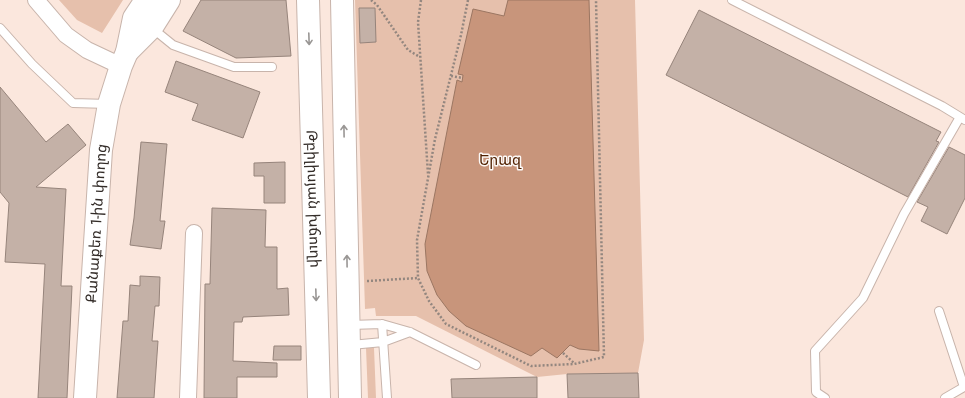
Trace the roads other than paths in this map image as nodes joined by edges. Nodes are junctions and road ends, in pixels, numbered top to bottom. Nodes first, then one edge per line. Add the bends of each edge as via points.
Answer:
1 (36, 0) edge
2 (146, 0) edge
3 (169, 0) edge
4 (308, 0) edge
5 (342, 0) edge
6 (732, 0) edge
7 (152, 27) junction
8 (0, 28) edge
9 (124, 59) junction
10 (272, 67) dead end
11 (109, 104) junction
12 (963, 118) edge
13 (194, 232) dead end
14 (939, 310) dead end
15 (382, 324) junction
16 (410, 332) junction
17 (348, 335) junction
18 (384, 342) junction
19 (476, 365) dead end
20 (85, 398) edge
21 (188, 398) edge
22 (319, 398) edge
23 (350, 398) edge
24 (387, 398) edge
25 (825, 398) edge
26 (945, 398) edge

1 - 9 street via 66,35 87,50
2 - 9 main road, Քանաքեռ 1-ին փողոց via 134,18
3 - 7 main road, Քանաքեռ 1-ին փողոց
4 -> 22 main road, Թբիլիսյան խճուղի
17 -> 5 main road, Թբիլիսյան խճուղի
6 - 12 lane
7 - 9 main road, Քանաքեռ 1-ին փողոց
7 - 10 lane via 173,46 234,67
8 - 11 lane via 32,64 73,103
9 - 11 main road, Քանաքեռ 1-ին փողոց
11 - 20 main road, Քանաքեռ 1-ին փողոց via 101,150
12 - 25 lane via 904,214 863,298 815,351 816,392
13 - 21 street
14 - 26 lane via 964,386
15 - 16 lane
15 - 17 lane
15 - 18 lane
16 - 18 lane
16 - 19 lane
17 - 18 lane
17 - 23 main road, Թբիլիսյան խճուղի
18 - 24 lane

